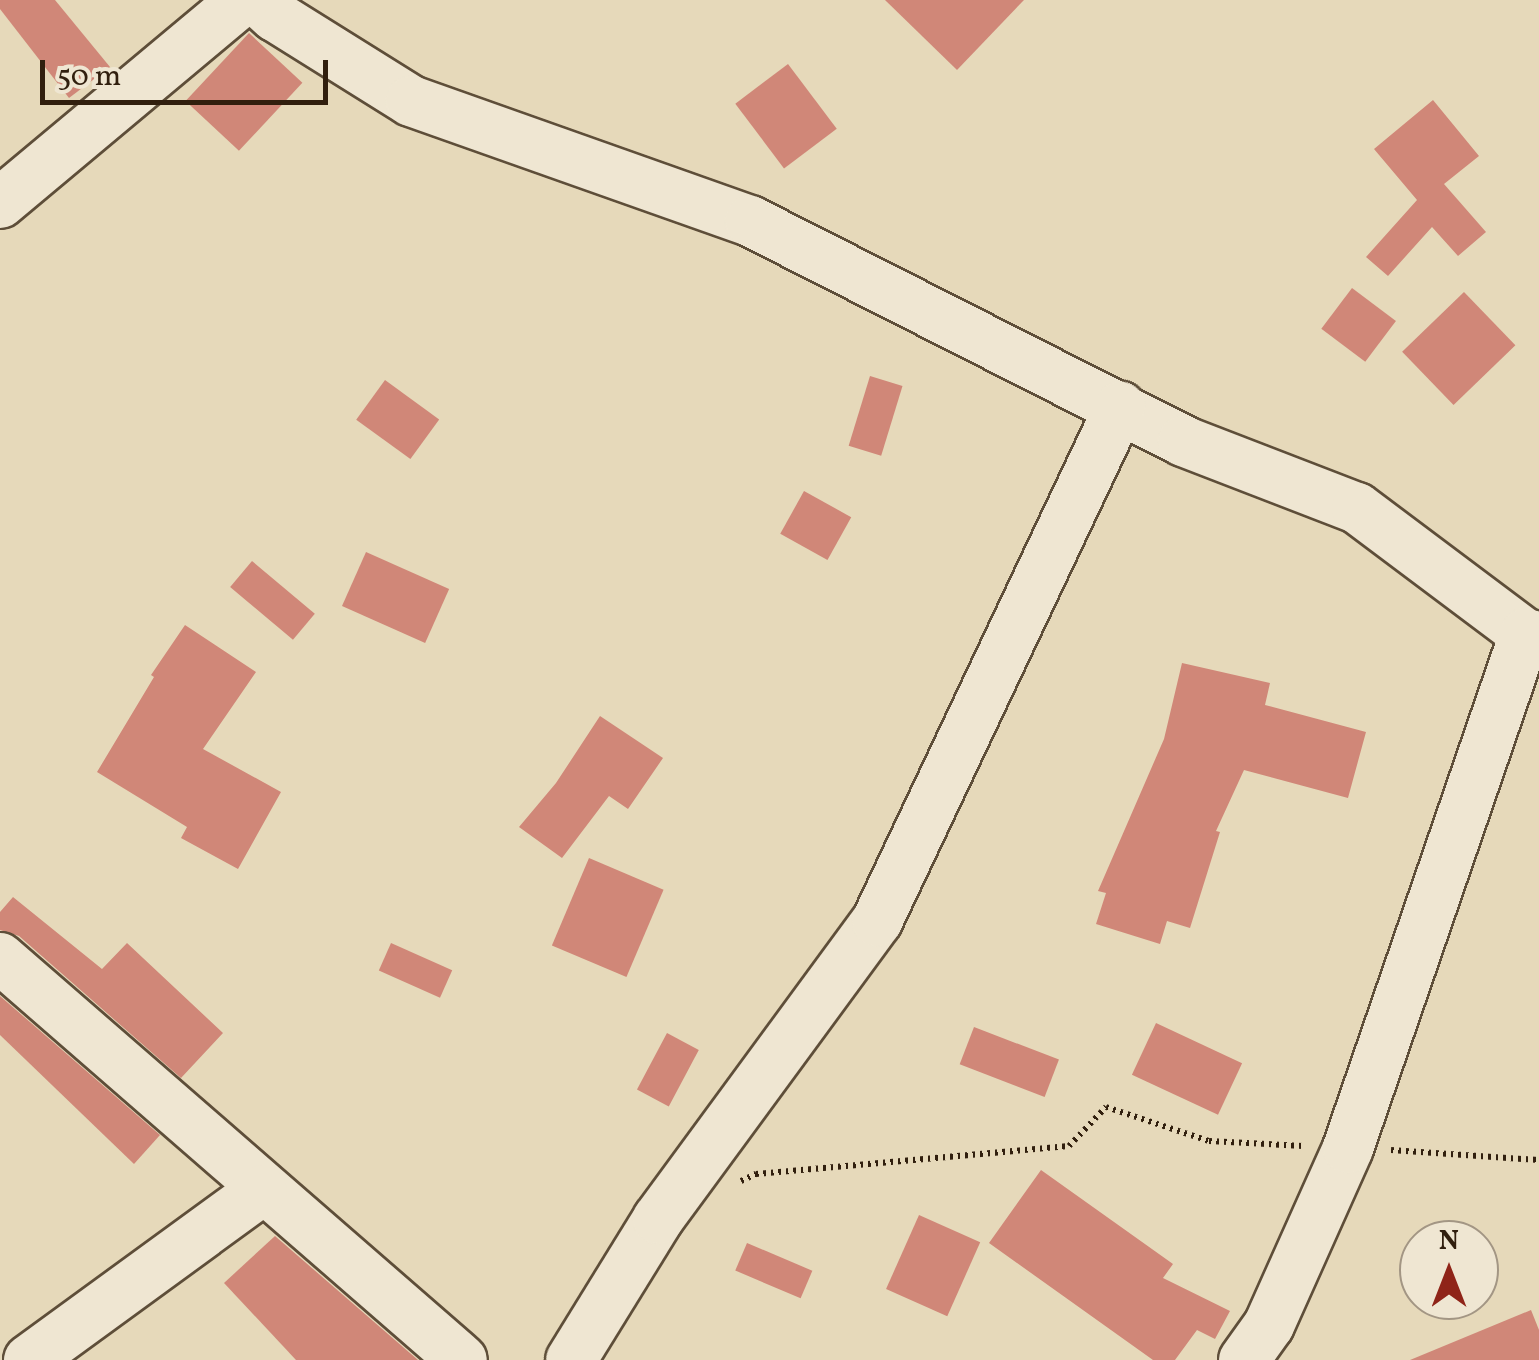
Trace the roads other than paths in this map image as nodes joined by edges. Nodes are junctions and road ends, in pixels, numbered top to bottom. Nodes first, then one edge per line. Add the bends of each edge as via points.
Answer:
1 (243, 0) edge
2 (257, 0) edge
3 (0, 203) edge
4 (1120, 407) junction
5 (1532, 635) edge
6 (0, 958) edge
7 (262, 1190) junction
8 (29, 1360) edge
9 (462, 1360) edge
10 (571, 1360) edge
11 (1244, 1360) edge

1 - 3 street
2 - 4 street via 411,101 750,221
4 - 5 street via 1184,441 1357,508
4 - 10 street via 877,921 658,1218
5 - 11 street via 1348,1148 1269,1325
6 - 7 street
7 - 8 street
7 - 9 street

